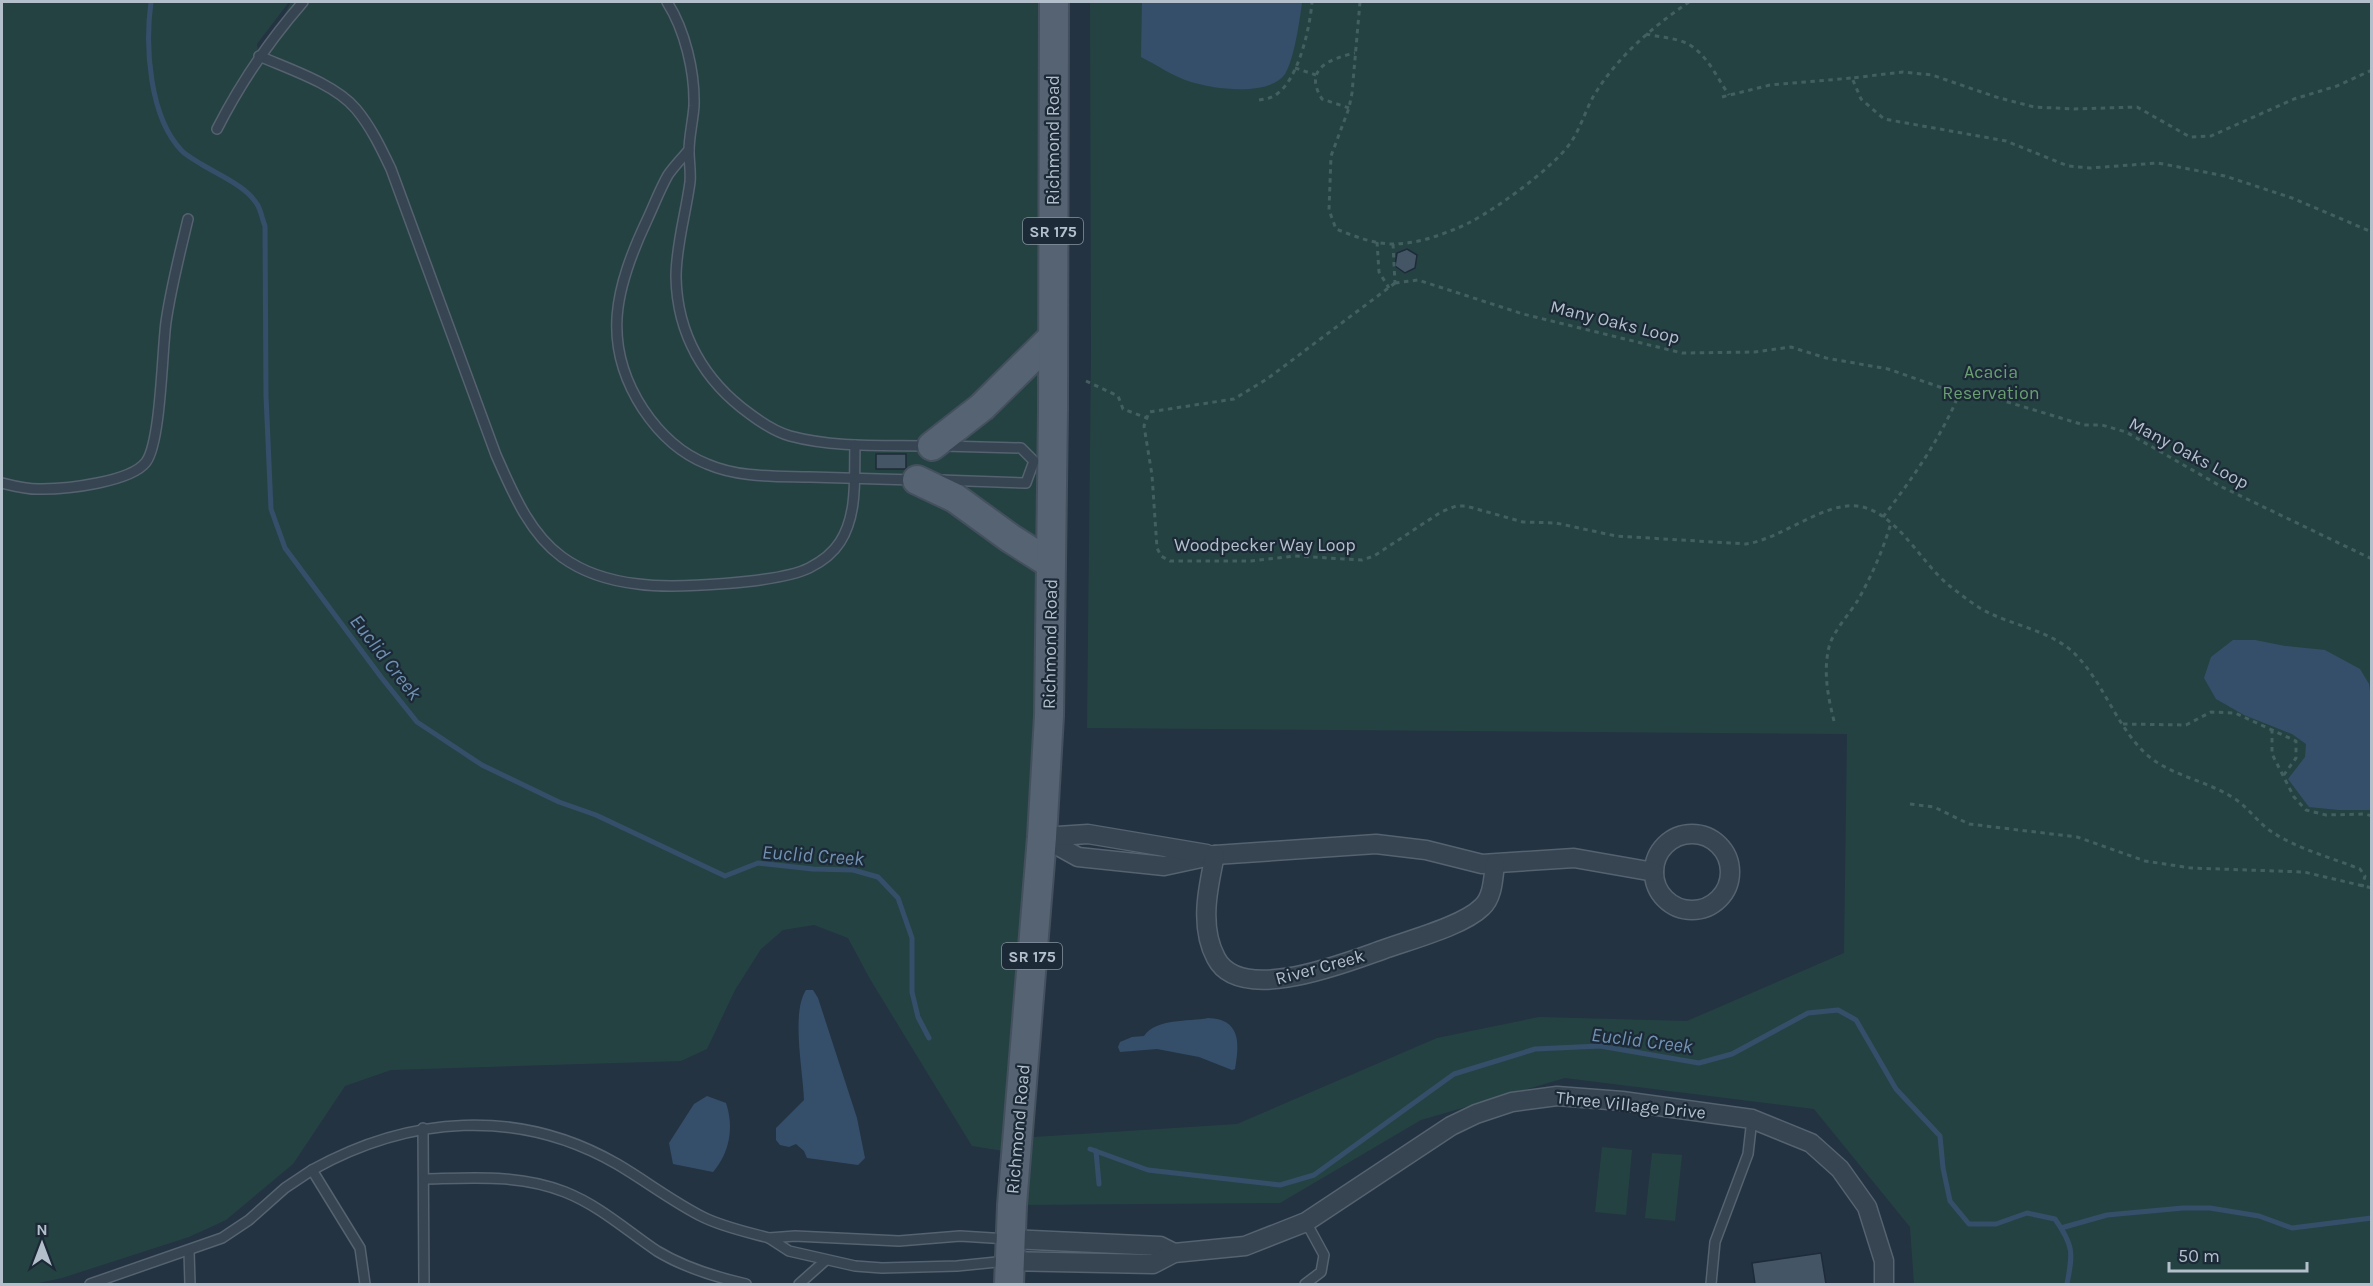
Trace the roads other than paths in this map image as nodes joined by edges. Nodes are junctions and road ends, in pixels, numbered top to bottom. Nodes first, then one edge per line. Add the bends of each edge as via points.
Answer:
1 (303, 2) edge
2 (667, 2) edge
3 (1054, 2) edge
4 (260, 56) junction
5 (217, 129) dead end
6 (689, 150) junction
7 (188, 219) dead end
8 (1053, 337) junction
9 (855, 445) junction
10 (932, 446) junction
11 (854, 478) junction
12 (917, 480) junction
13 (2, 483) edge
14 (1051, 564) junction
15 (1042, 837) junction
16 (1215, 855) junction
17 (1495, 864) junction
18 (1654, 872) junction
19 (1752, 1119) junction
20 (423, 1128) junction
21 (312, 1170) junction
22 (425, 1179) junction
23 (1306, 1222) junction
24 (769, 1238) junction
25 (189, 1251) junction
26 (826, 1260) junction
27 (1010, 1262) edge
28 (90, 1284) edge
29 (190, 1284) edge
30 (365, 1284) edge
31 (424, 1284) edge
32 (746, 1284) edge
33 (799, 1284) edge
34 (1305, 1284) edge
35 (1711, 1284) edge
36 (1884, 1284) edge

1 - 4 lane
2 - 6 lane via 679,26 693,79
3 - 8 main road, Richmond Road / SR 175
4 - 5 lane
4 - 11 lane via 338,94 355,108 373,132 391,169 496,455 538,532 561,555 584,570 639,585 741,582 807,569 839,544 849,526
6 - 9 lane via 690,179 676,274 677,293 681,319 701,366 719,388 762,423 807,440
6 - 11 lane via 669,175 622,282 617,327 619,351 631,390 669,442 707,465 751,474
7 - 13 lane via 166,321 156,433 146,462 114,480 62,488
8 - 10 main road via 982,406
8 - 14 main road, Richmond Road / SR 175
9 - 10 lane
9 - 11 lane
10 - 12 lane via 1021,448 1034,461 1026,483
11 - 12 lane
12 - 14 main road via 955,498
14 - 15 main road, Richmond Road / SR 175 via 1049,716
15 - 16 street via 1078,857 1164,866
15 - 27 main road, Richmond Road / SR 175
16 - 17 street via 1376,844
16 - 17 street, River Creek via 1207,891 1207,914 1208,936 1216,960 1234,975 1257,981 1285,980 1459,922 1482,907 1491,894
17 - 18 street via 1574,858
18 - 18 street via 1662,848 1684,834 1709,837 1720,845 1731,868 1722,897 1695,911 1671,904 1656,885
19 - 23 street, Three Village Drive via 1557,1096 1512,1102 1450,1126
19 - 35 lane via 1748,1154 1715,1242
19 - 36 street, Three Village Drive via 1811,1143 1840,1169 1867,1207 1884,1261
20 - 21 lane via 358,1147
20 - 22 lane
20 - 24 lane via 490,1126 527,1130 568,1142 616,1163 705,1218
21 - 25 lane via 238,1228
21 - 30 lane via 360,1248
22 - 31 lane
22 - 32 lane via 500,1178 559,1190 604,1212 682,1264
23 - 27 street, Three Village Drive via 1245,1246 1174,1253 1154,1264
23 - 34 lane via 1324,1255 1321,1272
24 - 26 lane via 789,1251
24 - 27 lane via 899,1241 960,1236
25 - 28 lane
25 - 29 lane
26 - 27 lane via 882,1269
26 - 33 lane

